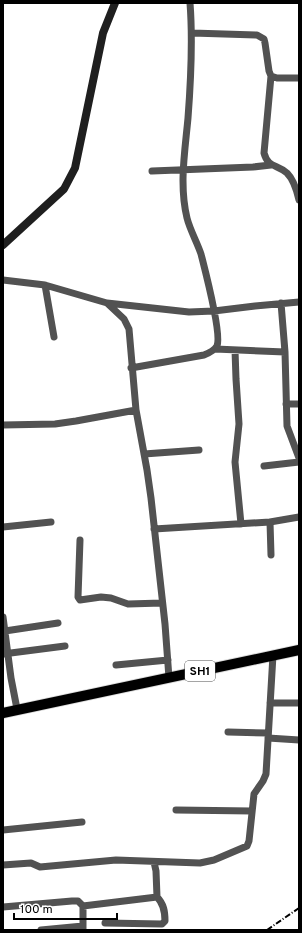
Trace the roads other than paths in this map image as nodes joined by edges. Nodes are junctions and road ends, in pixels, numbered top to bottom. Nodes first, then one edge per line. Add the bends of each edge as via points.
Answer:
1 (115, 3) edge
2 (190, 3) edge
3 (192, 32) junction
4 (271, 76) junction
5 (299, 78) edge
6 (271, 165) junction
7 (184, 169) junction
8 (152, 171) dead end
9 (298, 188) edge
10 (299, 200) edge
11 (3, 245) edge
12 (3, 280) edge
13 (45, 285) junction
14 (299, 302) edge
15 (108, 303) junction
16 (281, 303) junction
17 (214, 311) junction
18 (54, 337) dead end
19 (215, 349) junction
20 (235, 350) junction
21 (285, 352) junction
22 (131, 368) junction
23 (286, 404) junction
24 (299, 404) edge
25 (136, 410) junction
26 (3, 424) edge
27 (199, 450) dead end
28 (144, 454) junction
29 (299, 458) edge
30 (299, 462) edge
31 (264, 466) dead end
32 (299, 517) edge
33 (51, 522) dead end
34 (270, 522) junction
35 (241, 524) junction
36 (3, 527) edge
37 (154, 529) junction
38 (80, 540) dead end
39 (271, 555) dead end
40 (162, 603) junction
41 (3, 617) edge
42 (58, 623) dead end
43 (5, 630) junction
44 (65, 646) dead end
45 (299, 650) edge
46 (6, 654) edge
47 (273, 655) junction
48 (168, 660) junction
49 (116, 665) dead end
50 (169, 678) junction
51 (270, 703) junction
52 (299, 703) edge
53 (17, 709) junction
54 (3, 713) edge
55 (228, 732) dead end
56 (268, 735) junction
57 (299, 740) edge
58 (176, 810) dead end
59 (252, 812) junction
60 (82, 822) dead end
61 (3, 830) edge
62 (154, 862) junction
63 (3, 865) edge
64 (157, 897) junction
65 (83, 906) junction
66 (3, 907) edge
67 (105, 923) dead end
68 (83, 928) edge
69 (41, 930) edge

1 - 11 street via 103,33 75,168 64,189
2 - 3 street
3 - 4 street via 260,36 265,43
3 - 7 street
4 - 5 street
4 - 6 street via 263,146 265,158
6 - 7 street
6 - 9 street via 286,173
7 - 8 street
7 - 17 street via 185,210 201,253
9 - 10 street
12 - 13 street
13 - 15 street
13 - 18 street
14 - 16 street
15 - 17 street via 177,311
15 - 22 street via 118,312 129,329
16 - 17 street
16 - 21 street
17 - 19 street via 218,338
19 - 20 street
19 - 22 street via 204,355
20 - 21 street
20 - 35 street via 239,424 235,462
21 - 23 street
22 - 25 street
23 - 24 street
23 - 29 street via 287,426
25 - 26 street via 55,424
25 - 28 street
27 - 28 street
28 - 37 street
30 - 31 street
32 - 34 street
33 - 36 street
34 - 35 street
34 - 39 street
35 - 37 street
37 - 40 street
38 - 40 street via 80,600 101,597 128,604
40 - 48 street
41 - 43 street
42 - 43 street
43 - 46 street
44 - 46 street
45 - 47 main road, SH1
46 - 53 street
47 - 50 main road, SH1
47 - 51 street
48 - 49 street
48 - 50 street
50 - 53 main road, SH1
51 - 52 street
51 - 56 street
53 - 54 main road, SH1
55 - 56 street
56 - 57 street
56 - 59 street via 266,774 255,792
58 - 59 street
59 - 62 street via 247,846 200,863
60 - 61 street
62 - 63 street via 116,860 40,867 31,863
62 - 64 street
64 - 65 street
64 - 67 street via 164,909 165,921 162,924
65 - 66 street via 78,901 72,901
65 - 68 street
68 - 69 street

